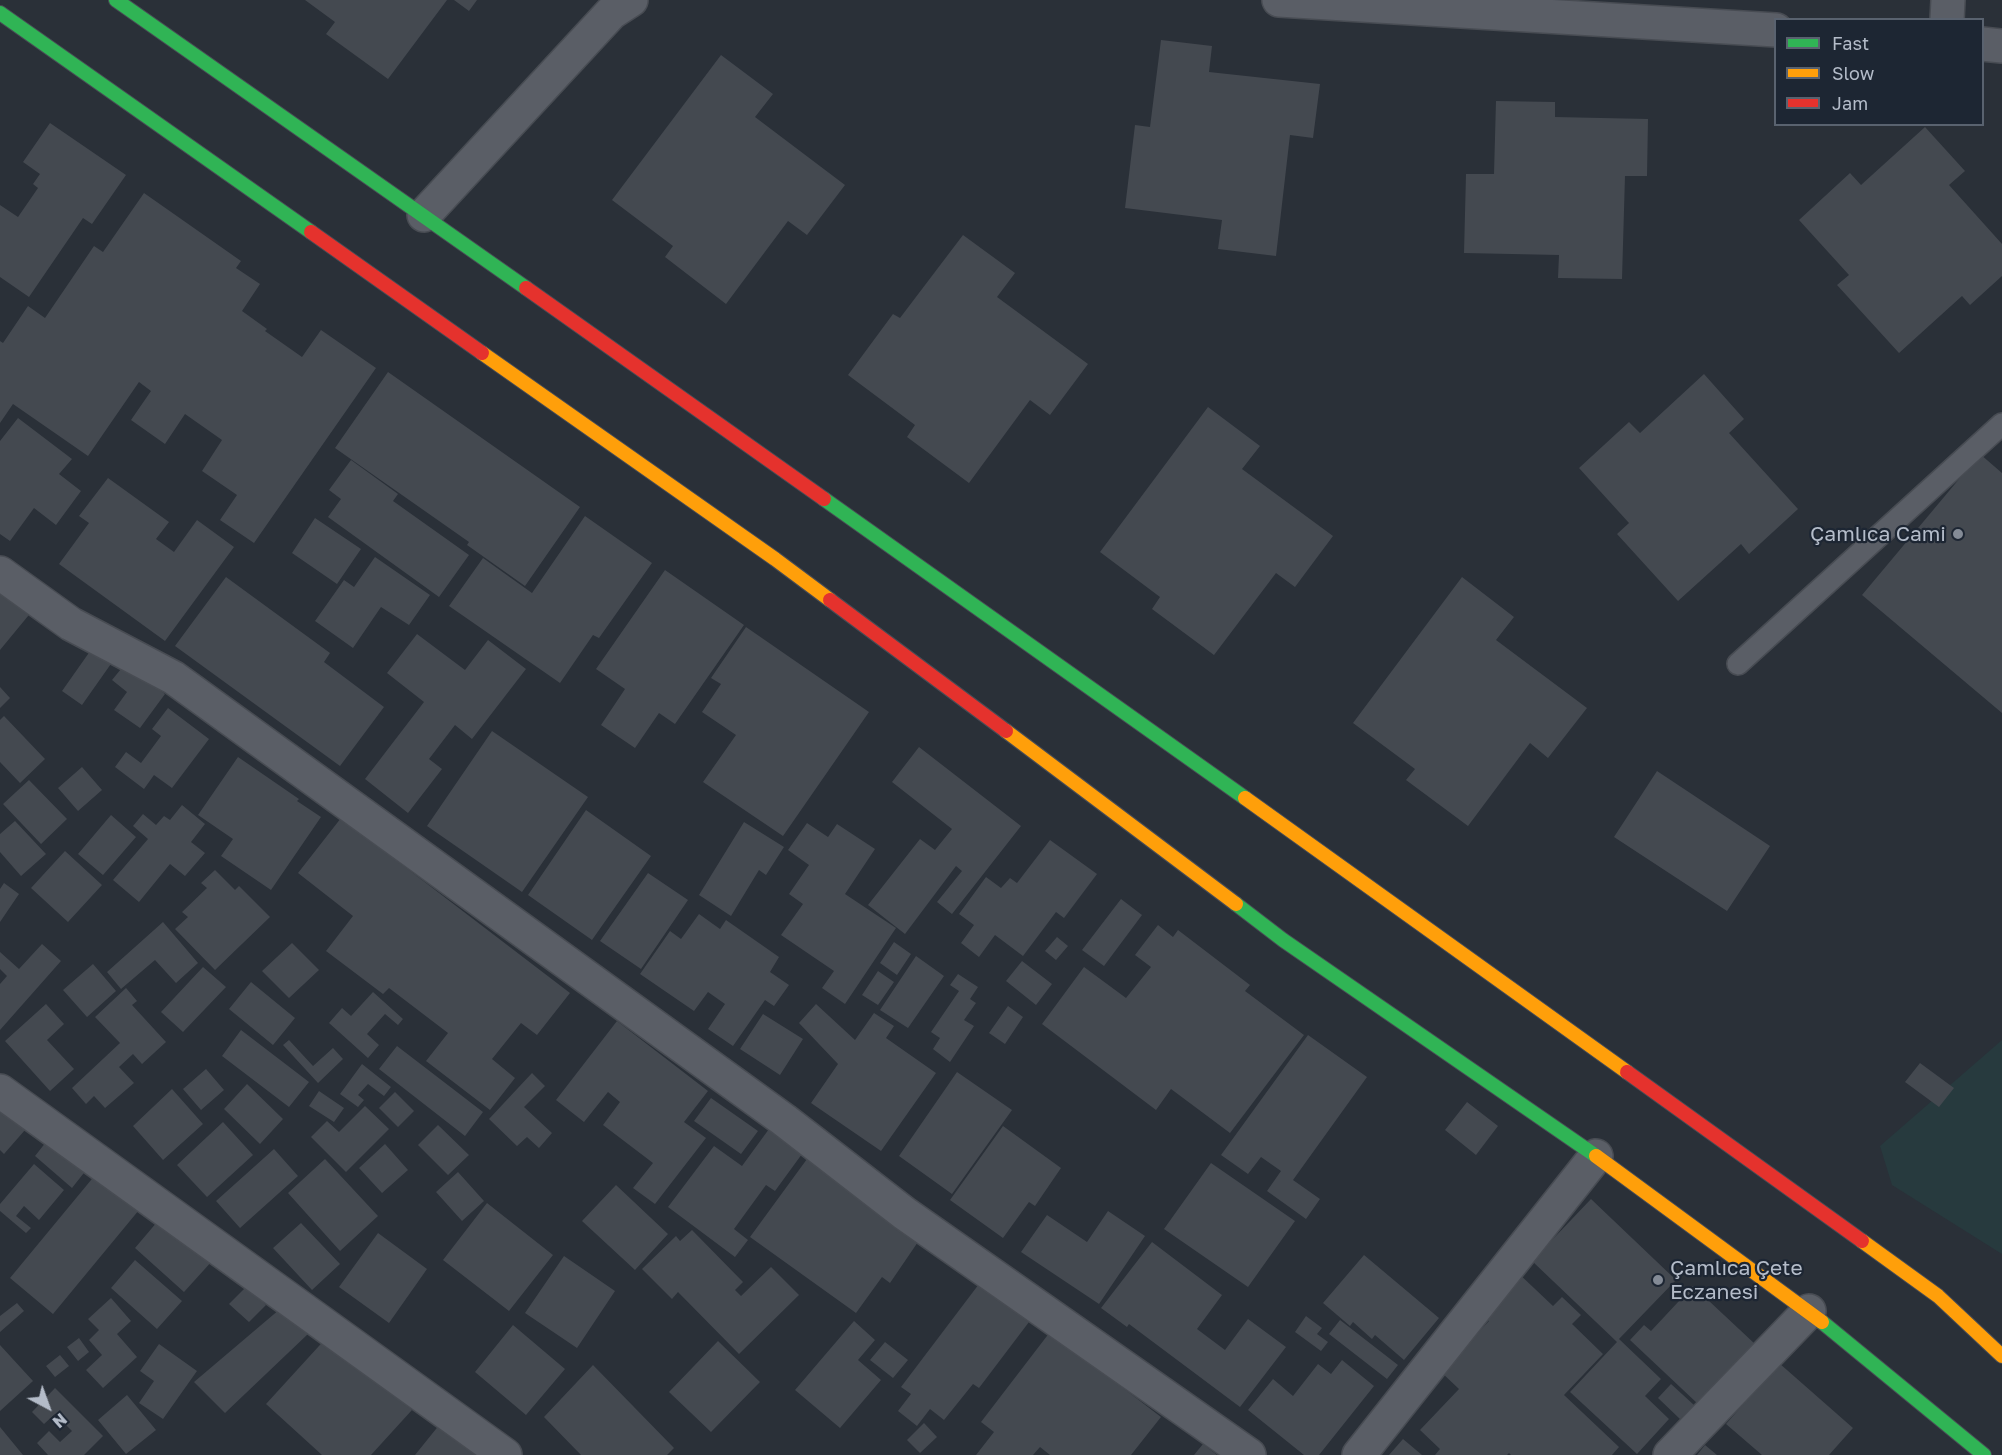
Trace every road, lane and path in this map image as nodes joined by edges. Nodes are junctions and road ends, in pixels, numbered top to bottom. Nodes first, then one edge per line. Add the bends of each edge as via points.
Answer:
1 (116, 0) edge
2 (631, 0) edge
3 (1280, 0) edge
4 (1948, 0) edge
5 (0, 13) edge
6 (1947, 18) edge
7 (1774, 30) edge
8 (1984, 44) edge
9 (2002, 46) edge
10 (423, 215) junction
11 (2002, 423) edge
12 (0, 573) edge
13 (1738, 664) dead end
14 (0, 1091) edge
15 (1596, 1156) junction
16 (1938, 1296) junction
17 (1809, 1311) junction
18 (1984, 1319) dead end
19 (2002, 1356) edge
20 (505, 1455) edge
21 (1249, 1455) edge
22 (1359, 1455) edge
23 (1670, 1455) edge
24 (1984, 1455) edge

1 - 10 main road
2 - 10 street via 611,13
3 - 7 street
4 - 6 street
5 - 15 main road via 775,559 1282,940
8 - 9 street
10 - 16 main road via 1131,716
11 - 13 lane
12 - 21 street via 71,624 174,678 784,1120 904,1213
14 - 20 street
15 - 17 main road
15 - 22 street
16 - 18 main road
16 - 19 main road
17 - 23 street
17 - 24 main road

